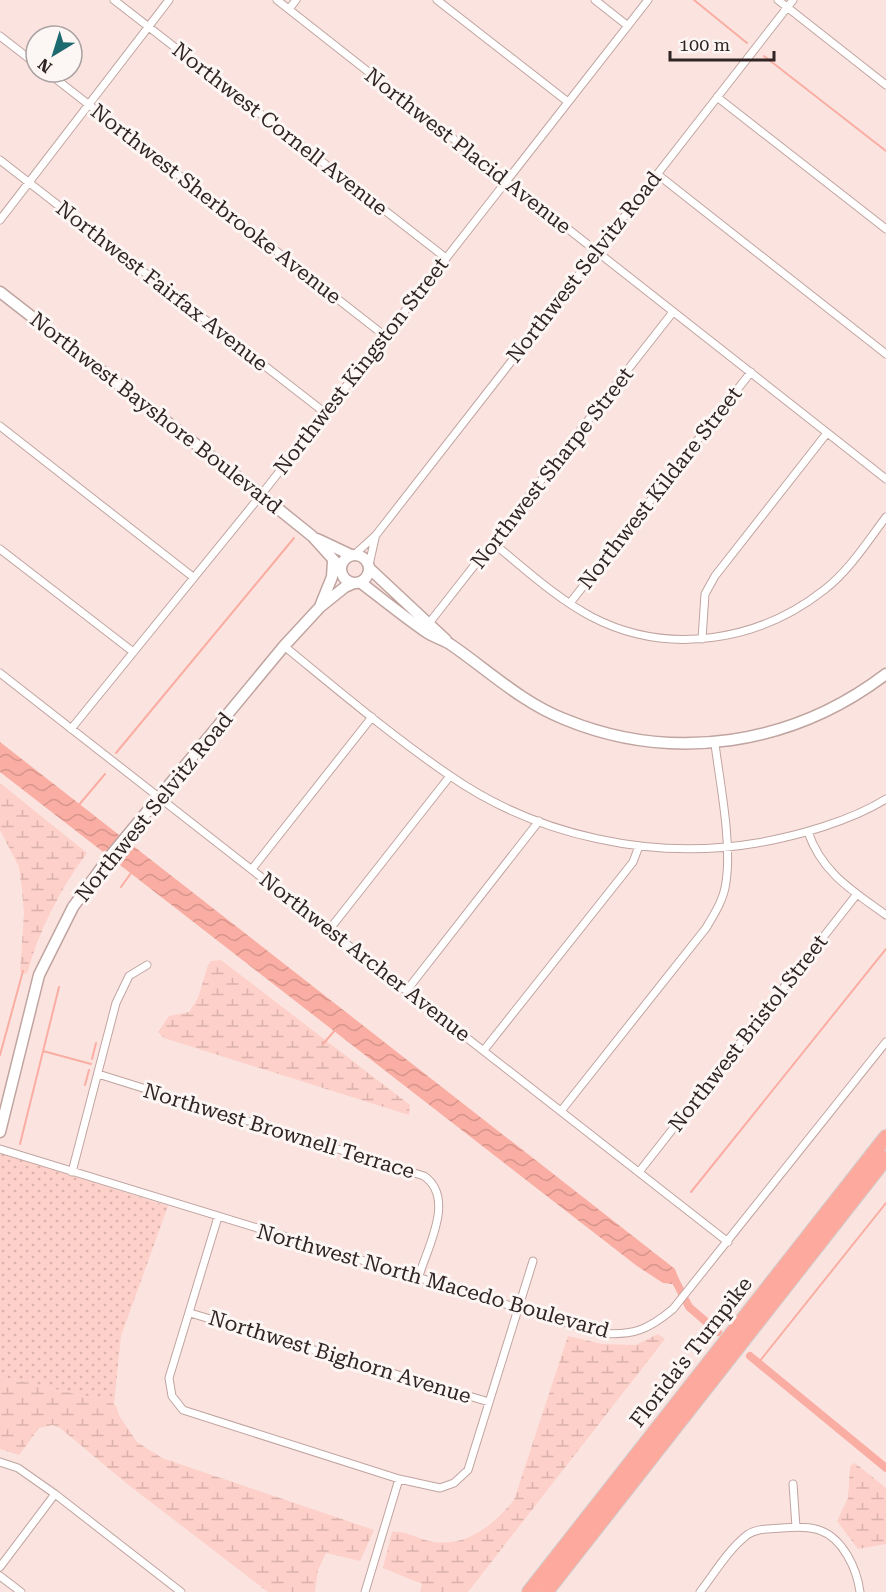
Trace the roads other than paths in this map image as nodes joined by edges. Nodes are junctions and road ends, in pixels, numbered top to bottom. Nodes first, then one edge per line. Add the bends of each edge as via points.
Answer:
1 (114, 0) edge
2 (169, 0) edge
3 (277, 0) edge
4 (296, 0) edge
5 (437, 0) edge
6 (595, 0) edge
7 (648, 0) edge
8 (778, 0) edge
9 (793, 0) edge
10 (787, 8) junction
11 (289, 9) junction
12 (628, 26) junction
13 (149, 27) junction
14 (0, 36) edge
15 (24, 55) edge
16 (62, 84) edge
17 (886, 85) edge
18 (717, 97) junction
19 (568, 102) junction
20 (89, 105) junction
21 (0, 160) edge
22 (657, 174) junction
23 (506, 181) junction
24 (29, 183) junction
25 (0, 220) edge
26 (886, 229) edge
27 (595, 251) junction
28 (446, 258) junction
29 (0, 291) edge
30 (673, 312) junction
31 (385, 336) junction
32 (886, 354) edge
33 (751, 372) junction
34 (324, 412) junction
35 (0, 426) edge
36 (827, 433) junction
37 (886, 479) edge
38 (261, 495) junction
39 (886, 517) edge
40 (376, 535) junction
41 (312, 536) junction
42 (493, 543) junction
43 (0, 549) edge
44 (352, 555) junction
45 (338, 566) junction
46 (369, 567) junction
47 (194, 577) junction
48 (357, 583) junction
49 (375, 594) junction
50 (570, 603) junction
51 (321, 605) junction
52 (430, 622) junction
53 (702, 639) junction
54 (448, 643) junction
55 (284, 646) junction
56 (132, 651) junction
57 (0, 673) edge
58 (886, 675) edge
59 (372, 717) junction
60 (71, 729) junction
61 (715, 744) junction
62 (450, 776) junction
63 (160, 798) junction
64 (886, 800) edge
65 (539, 822) junction
66 (808, 832) junction
67 (639, 846) junction
68 (726, 848) junction
69 (252, 869) junction
70 (857, 894) junction
71 (886, 915) edge
72 (329, 930) junction
73 (147, 965) dead end
74 (407, 990) junction
75 (886, 1042) edge
76 (484, 1050) junction
77 (98, 1074) junction
78 (561, 1111) junction
79 (0, 1132) edge
80 (886, 1137) edge
81 (0, 1149) edge
82 (886, 1158) edge
83 (72, 1172) junction
84 (639, 1172) junction
85 (218, 1217) junction
86 (728, 1242) junction
87 (533, 1261) dead end
88 (418, 1276) junction
89 (519, 1308) junction
90 (190, 1313) junction
91 (489, 1402) junction
92 (0, 1462) edge
93 (399, 1479) junction
94 (793, 1484) dead end
95 (55, 1494) junction
96 (796, 1527) junction
97 (0, 1567) edge
98 (0, 1576) edge
99 (21, 1592) edge
100 (181, 1592) edge
101 (365, 1592) edge
102 (529, 1592) edge
103 (546, 1592) edge
104 (700, 1592) edge
105 (860, 1592) edge

1 - 13 street, Northwest Cornell Avenue
2 - 13 street
3 - 11 street, Northwest Placid Avenue
4 - 11 street
5 - 19 street
6 - 12 street
7 - 12 street, Northwest Kingston Street
8 - 10 street
9 - 10 street, Northwest Selvitz Road
10 - 17 street
10 - 18 street, Northwest Selvitz Road
11 - 23 street, Northwest Placid Avenue
12 - 19 street, Northwest Kingston Street
13 - 20 street
13 - 28 street, Northwest Cornell Avenue
14 - 15 street
16 - 20 street, Northwest Sherbrooke Avenue
18 - 22 street, Northwest Selvitz Road
18 - 26 street
19 - 23 street, Northwest Kingston Street
20 - 24 street
20 - 31 street, Northwest Sherbrooke Avenue
21 - 24 street, Northwest Fairfax Avenue
22 - 27 street, Northwest Selvitz Road
22 - 32 street
23 - 27 street, Northwest Placid Avenue
23 - 28 street, Northwest Kingston Street
24 - 25 street
24 - 34 street, Northwest Fairfax Avenue
27 - 30 street, Northwest Placid Avenue
27 - 40 street, Northwest Selvitz Road
28 - 31 street, Northwest Kingston Street
29 - 38 main road, Northwest Bayshore Boulevard
30 - 33 street, Northwest Placid Avenue
30 - 42 street, Northwest Sharpe Street
31 - 34 street, Northwest Kingston Street
33 - 36 street, Northwest Placid Avenue
33 - 50 street, Northwest Kildare Street
34 - 38 street, Northwest Kingston Street
35 - 47 street
36 - 37 street, Northwest Placid Avenue
36 - 53 street via 715,576 705,594
38 - 41 main road, Northwest Bayshore Boulevard
38 - 47 street, Northwest Kingston Street
39 - 53 street via 849,565 825,589 794,611 754,629
40 - 44 street, Northwest Selvitz Road
40 - 46 street, Northwest Selvitz Road
41 - 44 main road, Northwest Bayshore Boulevard
41 - 45 main road, Northwest Bayshore Boulevard
42 - 50 street
42 - 52 street, Northwest Sharpe Street
43 - 56 street
44 - 45 main road
44 - 46 main road via 365,559
45 - 48 main road via 344,578
45 - 51 main road, Northwest Selvitz Road
46 - 48 main road via 367,577
46 - 52 main road
47 - 56 street, Northwest Kingston Street
48 - 49 main road
48 - 51 main road, Northwest Selvitz Road
49 - 51 main road via 353,591
49 - 54 main road via 427,633
50 - 53 street via 601,621 657,639
51 - 55 main road, Northwest Selvitz Road
52 - 54 main road
54 - 61 main road via 510,690 571,722 639,741
55 - 59 street
55 - 63 main road, Northwest Selvitz Road
56 - 60 street, Northwest Kingston Street
57 - 60 street, Northwest Archer Avenue
58 - 61 main road via 811,719 779,731
59 - 62 street
59 - 69 street
60 - 63 street, Northwest Archer Avenue
61 - 68 street
62 - 65 street
62 - 72 street
63 - 69 street, Northwest Archer Avenue
63 - 79 main road, Northwest Selvitz Road via 107,860 73,908 39,975
64 - 66 street
65 - 67 street
65 - 74 street
66 - 68 street
66 - 70 street via 825,867
67 - 68 street
67 - 76 street via 633,862
68 - 78 street via 726,882 721,903 706,928
69 - 72 street, Northwest Archer Avenue
70 - 71 street
70 - 84 street, Northwest Bristol Street
72 - 74 street, Northwest Archer Avenue
73 - 77 street via 129,976 121,988
74 - 76 street, Northwest Archer Avenue
75 - 86 street, Northwest North Macedo Boulevard
76 - 78 street, Northwest Archer Avenue
77 - 83 street
77 - 88 street, Northwest Brownell Terrace via 424,1176 435,1187 440,1207
78 - 84 street, Northwest Archer Avenue
80 - 102 highway, Florida's Turnpike
81 - 83 street, Northwest North Macedo Boulevard
82 - 103 highway, Florida's Turnpike
83 - 85 street, Northwest North Macedo Boulevard
84 - 86 street, Northwest Archer Avenue
85 - 88 street, Northwest North Macedo Boulevard
85 - 90 street
86 - 89 street, Northwest North Macedo Boulevard via 673,1309 652,1327 621,1335 599,1333
87 - 89 street
88 - 89 street, Northwest North Macedo Boulevard
89 - 91 street
90 - 91 street, Northwest Bighorn Avenue
90 - 93 street via 169,1378 172,1396 183,1410
91 - 93 street via 468,1470 454,1483 440,1488
92 - 95 street via 18,1468
93 - 101 street
94 - 96 street
95 - 97 street
95 - 100 street
96 - 104 street via 760,1529 749,1534
96 - 105 street via 818,1529 830,1536 851,1561
98 - 99 street

